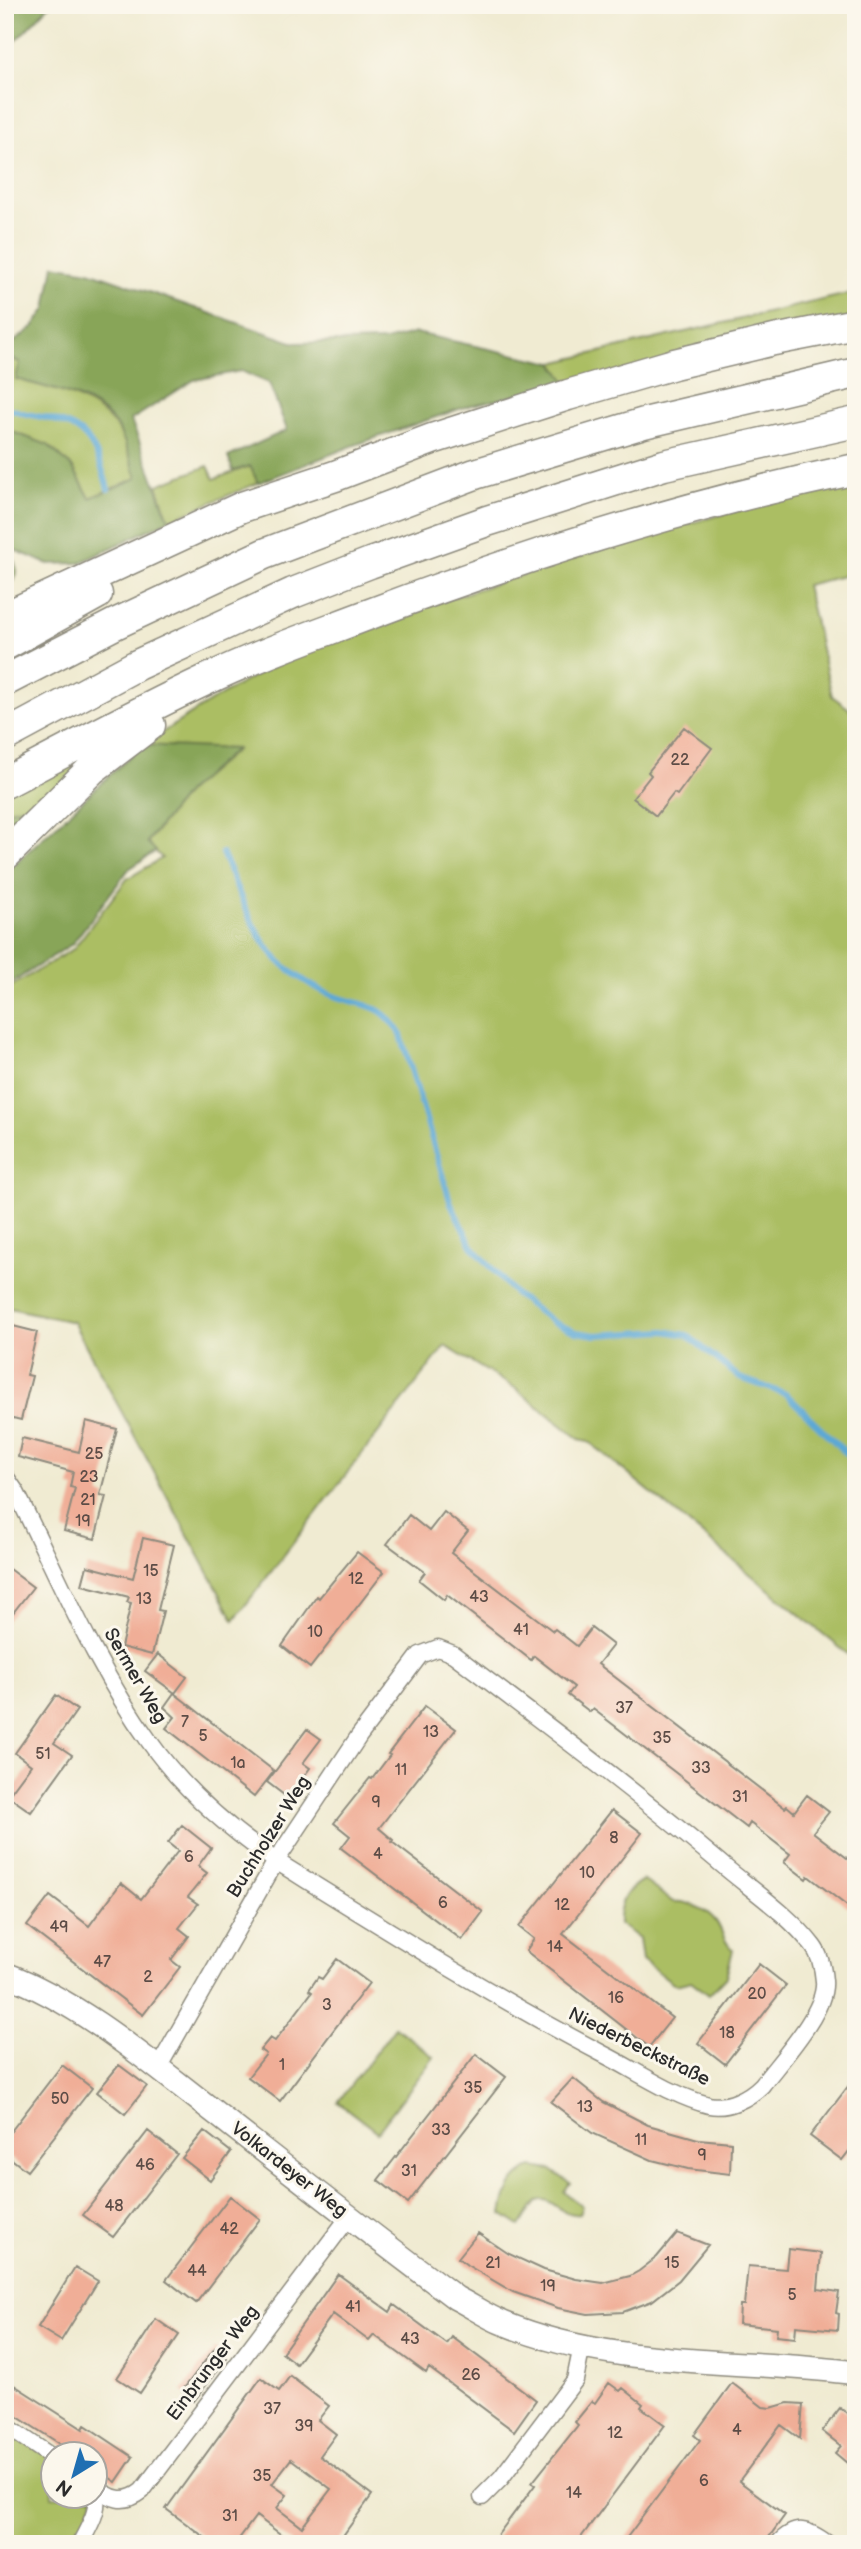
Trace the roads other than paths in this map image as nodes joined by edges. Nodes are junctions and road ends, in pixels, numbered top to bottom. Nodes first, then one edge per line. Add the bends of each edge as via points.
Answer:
1 (856, 324) edge
2 (856, 373) edge
3 (856, 422) edge
4 (856, 469) edge
5 (335, 476) junction
6 (5, 617) edge
7 (5, 645) edge
8 (281, 648) junction
9 (5, 681) edge
10 (5, 736) edge
11 (5, 783) edge
12 (5, 855) edge
13 (5, 1476) edge
14 (438, 1648) joint
15 (276, 1861) junction
16 (5, 1974) edge
17 (158, 2068) junction
18 (349, 2217) junction
19 (582, 2346) junction
20 (856, 2373) edge
21 (5, 2425) edge
22 (38, 2447) edge
23 (108, 2495) edge
24 (482, 2497) dead end
25 (96, 2510) edge
26 (80, 2544) edge
27 (778, 2544) edge
28 (828, 2544) edge

1 - 5 highway via 762,343 568,394
2 - 9 highway via 644,423 475,474 264,554
3 - 10 highway via 664,465 370,563 137,665
4 - 8 highway via 533,555
5 - 6 highway via 242,507
5 - 7 highway via 78,603
8 - 11 highway via 207,679
8 - 12 highway via 109,754
13 - 15 street, Sermer Weg via 123,1703 150,1743 216,1813
14 - 15 street, Buchholzer Weg via 420,1655 359,1736
14 - 15 street, Niederbeckstraße via 453,1654 662,1814 815,1949 825,1985 821,2002 762,2085 725,2105 710,2105 680,2094 450,1970
15 - 17 street, Buchholzer Weg
16 - 17 street, Volkardeyer Weg via 55,1998
17 - 18 street, Volkardeyer Weg
18 - 19 street, Volkardeyer Weg via 456,2298 503,2323
18 - 23 street, Einbrunger Weg via 142,2491 126,2500
19 - 20 street, Volkardeyer Weg
19 - 24 street via 575,2380
21 - 22 street
25 - 26 street
27 - 28 street via 788,2533 799,2530

